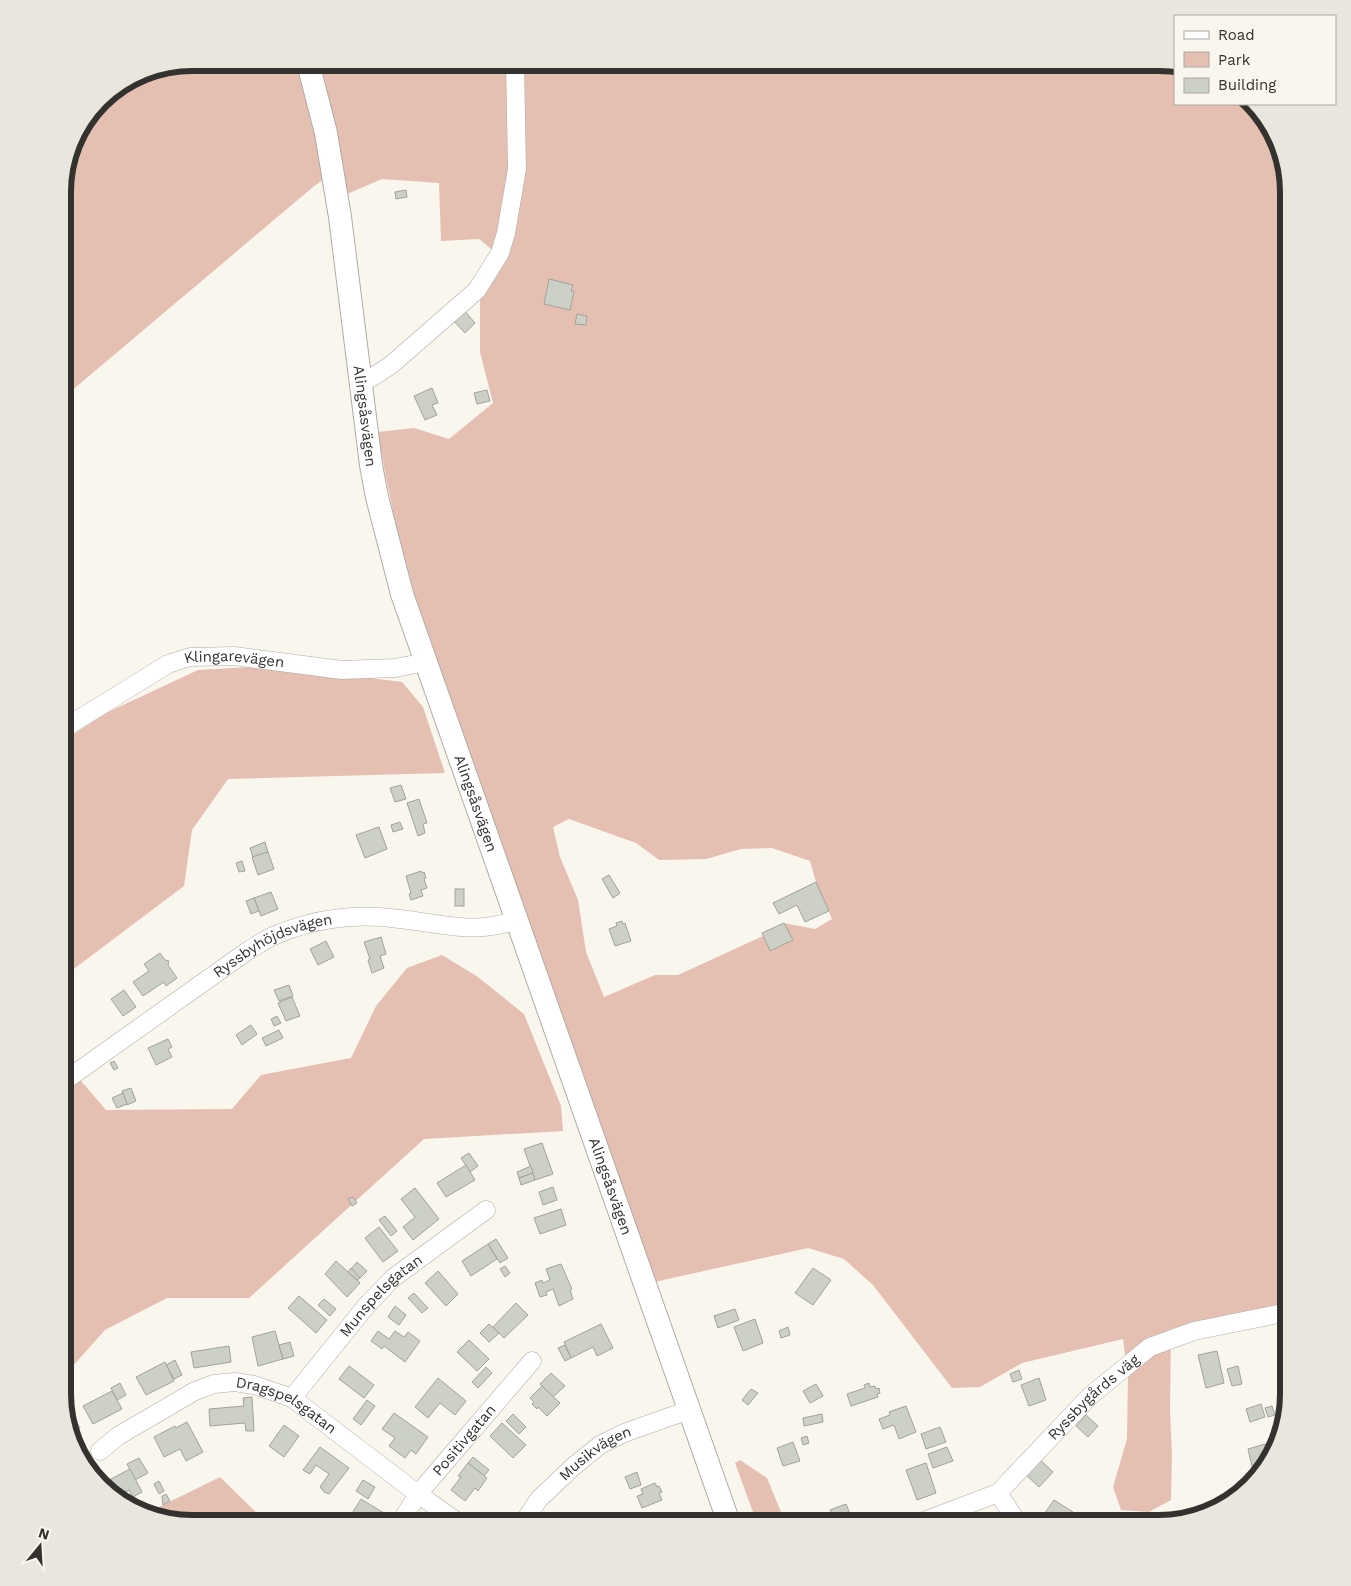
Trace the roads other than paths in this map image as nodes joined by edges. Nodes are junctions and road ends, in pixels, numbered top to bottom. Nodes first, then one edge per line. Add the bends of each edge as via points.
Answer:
1 (310, 71) edge
2 (515, 71) edge
3 (361, 380) junction
4 (426, 662) junction
5 (72, 724) edge
6 (517, 920) junction
7 (71, 1076) edge
8 (486, 1210) dead end
9 (1280, 1314) edge
10 (532, 1360) dead end
11 (292, 1398) junction
12 (689, 1410) junction
13 (100, 1451) dead end
14 (998, 1493) junction
15 (418, 1494) junction
16 (405, 1515) edge
17 (447, 1515) edge
18 (529, 1515) edge
19 (726, 1515) edge
20 (942, 1515) edge
21 (1012, 1515) edge

1 - 3 main road, Alingsåsvägen via 336,188
2 - 3 street via 517,169 500,253 477,290 391,365 371,378
3 - 4 main road, Alingsåsvägen via 377,498 402,594
4 - 5 street, Klingarevägen via 395,668 342,670 234,656 190,656 168,664
4 - 6 main road, Alingsåsvägen
6 - 7 street, Ryssbyhöjdsvägen via 502,926 473,929 387,917 357,917 328,920 276,935 246,952
6 - 12 main road, Alingsåsvägen
8 - 11 street, Munspelsgatan via 393,1278 366,1305
9 - 14 street, Ryssbygårds väg via 1194,1330 1150,1347 1090,1396
10 - 15 street, Positivgatan
11 - 13 street, Dragspelsgatan via 254,1385 235,1382 214,1384 166,1407
11 - 15 street, Dragspelsgatan
12 - 18 street, Musikvägen via 600,1445 540,1499
12 - 19 main road, Alingsåsvägen
14 - 20 street, Ryssbygårds väg
14 - 21 street
15 - 16 street, Positivgatan
15 - 17 street, Dragspelsgatan

